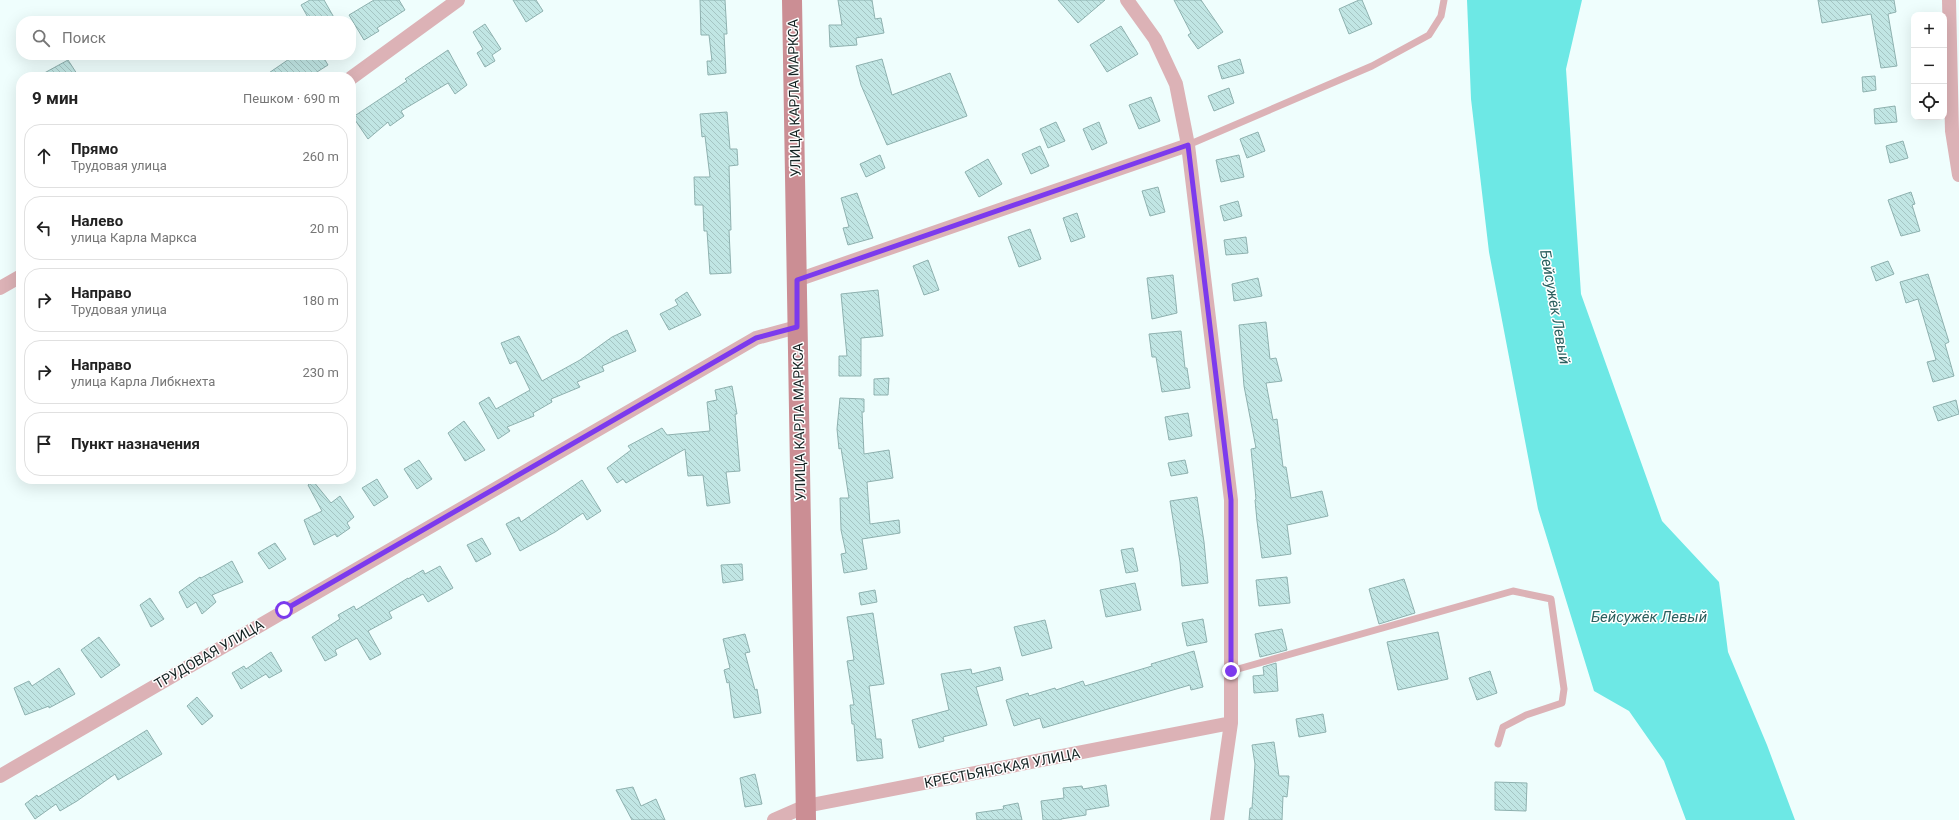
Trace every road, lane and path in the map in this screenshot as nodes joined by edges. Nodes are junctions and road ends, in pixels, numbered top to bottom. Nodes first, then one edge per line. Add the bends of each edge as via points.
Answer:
1 (458, 0) edge
2 (792, 0) edge
3 (1127, 0) edge
4 (1444, 0) edge
5 (1949, 0) edge
6 (356, 74) edge
7 (1188, 145) junction
8 (1959, 175) edge
9 (16, 279) edge
10 (797, 280) junction
11 (0, 288) edge
12 (797, 327) junction
13 (1231, 671) junction
14 (1231, 723) junction
15 (1498, 744) dead end
16 (0, 776) edge
17 (806, 813) edge
18 (774, 820) edge
19 (1217, 820) edge

1 - 6 street
2 - 10 main road, УЛИЦА КАРЛА МАРКСА
3 - 7 street via 1155,39 1176,84
4 - 7 lane via 1440,16 1429,36 1372,66
5 - 8 street via 1952,131
7 - 10 street
7 - 13 street via 1231,500
9 - 11 street
10 - 12 main road, УЛИЦА КАРЛА МАРКСА
12 - 16 street, ТРУДОВАЯ УЛИЦА via 756,338
12 - 17 main road, УЛИЦА КАРЛА МАРКСА
13 - 14 street
13 - 15 lane via 1513,591 1550,599 1564,689 1562,703 1526,715 1503,727
14 - 17 street, КРЕСТЬЯНСКАЯ УЛИЦА
14 - 19 street
17 - 18 street, КРЕСТЬЯНСКАЯ УЛИЦА

